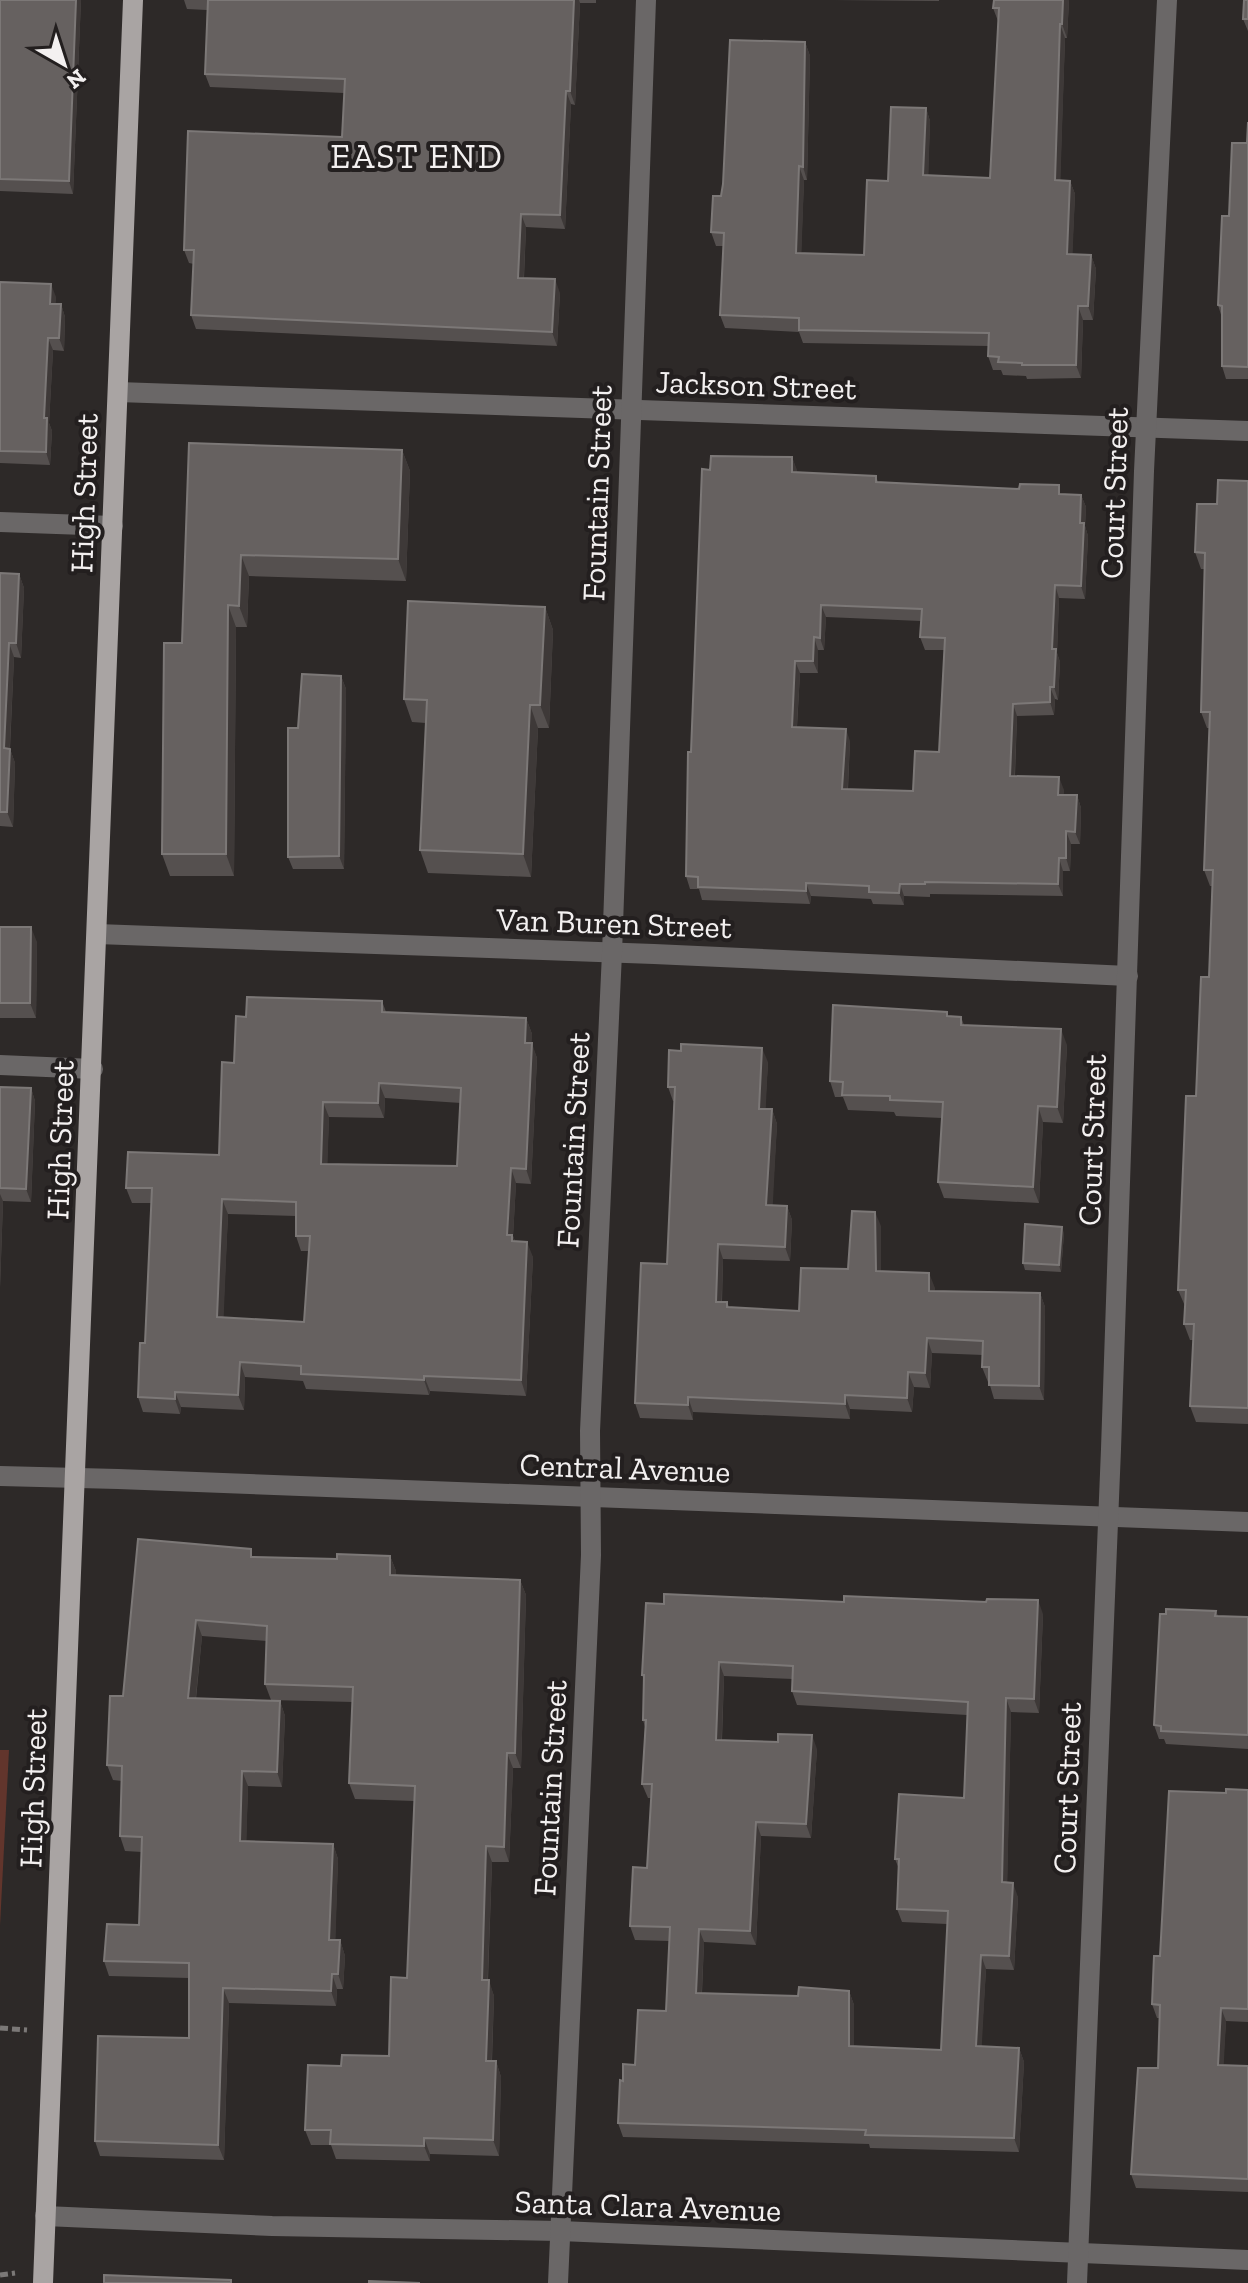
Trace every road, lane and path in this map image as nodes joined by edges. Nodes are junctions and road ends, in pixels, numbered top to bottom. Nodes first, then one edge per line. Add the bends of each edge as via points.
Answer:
1 (133, 0) edge
2 (646, 0) edge
3 (1167, 0) edge
4 (118, 392) junction
5 (631, 412) junction
6 (1147, 427) junction
7 (1248, 431) edge
8 (0, 522) edge
9 (113, 526) junction
10 (97, 934) junction
11 (612, 953) junction
12 (1128, 976) junction
13 (0, 1065) edge
14 (93, 1069) junction
15 (0, 1476) edge
16 (75, 1479) junction
17 (590, 1496) junction
18 (1108, 1518) junction
19 (1248, 1522) edge
20 (45, 2216) junction
21 (560, 2231) junction
22 (1079, 2252) junction
23 (1248, 2260) edge
24 (43, 2283) edge
25 (558, 2283) edge
26 (1077, 2283) edge

1 - 4 main road, High Street
2 - 5 street, Fountain Street
3 - 6 street, Court Street
4 - 5 street, Jackson Street
4 - 9 main road, High Street
5 - 6 street, Jackson Street
5 - 11 street, Fountain Street
6 - 7 street, Jackson Street
6 - 12 street, Court Street
8 - 9 street
9 - 10 main road, High Street
10 - 11 street, Van Buren Street
10 - 14 main road, High Street
11 - 12 street, Van Buren Street
11 - 17 street, Fountain Street
12 - 18 street, Court Street
13 - 14 street
14 - 16 main road, High Street
15 - 16 street, Central Avenue
16 - 17 street, Central Avenue
16 - 20 main road, High Street
17 - 18 street, Central Avenue
17 - 21 street, Fountain Street
18 - 19 street, Central Avenue
18 - 22 street, Court Street
20 - 21 street, Santa Clara Avenue
20 - 24 main road, High Street
21 - 22 street, Santa Clara Avenue
21 - 25 street, Fountain Street
22 - 23 street, Santa Clara Avenue
22 - 26 street, Court Street

